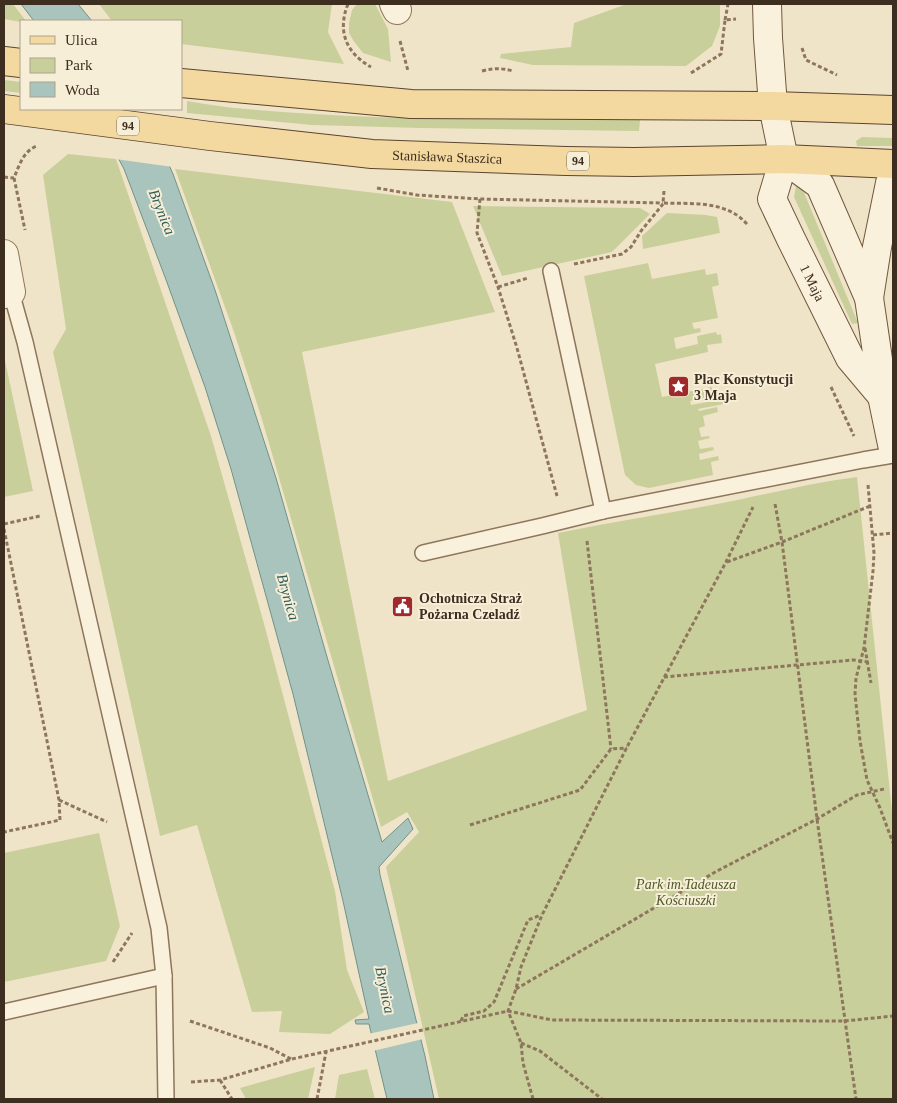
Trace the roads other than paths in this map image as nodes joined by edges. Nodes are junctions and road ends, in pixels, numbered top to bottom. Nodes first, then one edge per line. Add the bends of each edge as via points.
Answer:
1 (767, 4) edge
2 (4, 61) edge
3 (20, 63) edge
4 (191, 84) edge
5 (773, 106) junction
6 (4, 109) edge
7 (893, 110) edge
8 (784, 159) junction
9 (893, 164) edge
10 (893, 177) edge
11 (4, 254) edge
12 (551, 271) road end
13 (7, 293) edge
14 (869, 298) junction
15 (888, 396) edge
16 (893, 448) edge
17 (893, 456) edge
18 (602, 511) junction
19 (423, 553) dead end
20 (164, 976) junction
21 (4, 1012) edge
22 (166, 1099) edge

1 - 5 street, 1 Maja
2 - 3 main road
4 - 5 main road via 411,104
5 - 7 main road
5 - 8 street, 1 Maja
6 - 8 main road, Stanisława Staszica / 94 via 372,154 624,162
8 - 9 main road, Stanisława Staszica / 94
8 - 14 street, 1 Maja via 820,185
8 - 15 street, 1 Maja via 772,199 850,358
10 - 14 street
11 - 13 street
12 - 18 lane
13 - 20 lane via 29,362 159,928
14 - 15 street, 1 Maja via 879,366
15 - 16 street, 1 Maja
17 - 18 lane
18 - 19 lane
20 - 21 lane
20 - 22 lane

